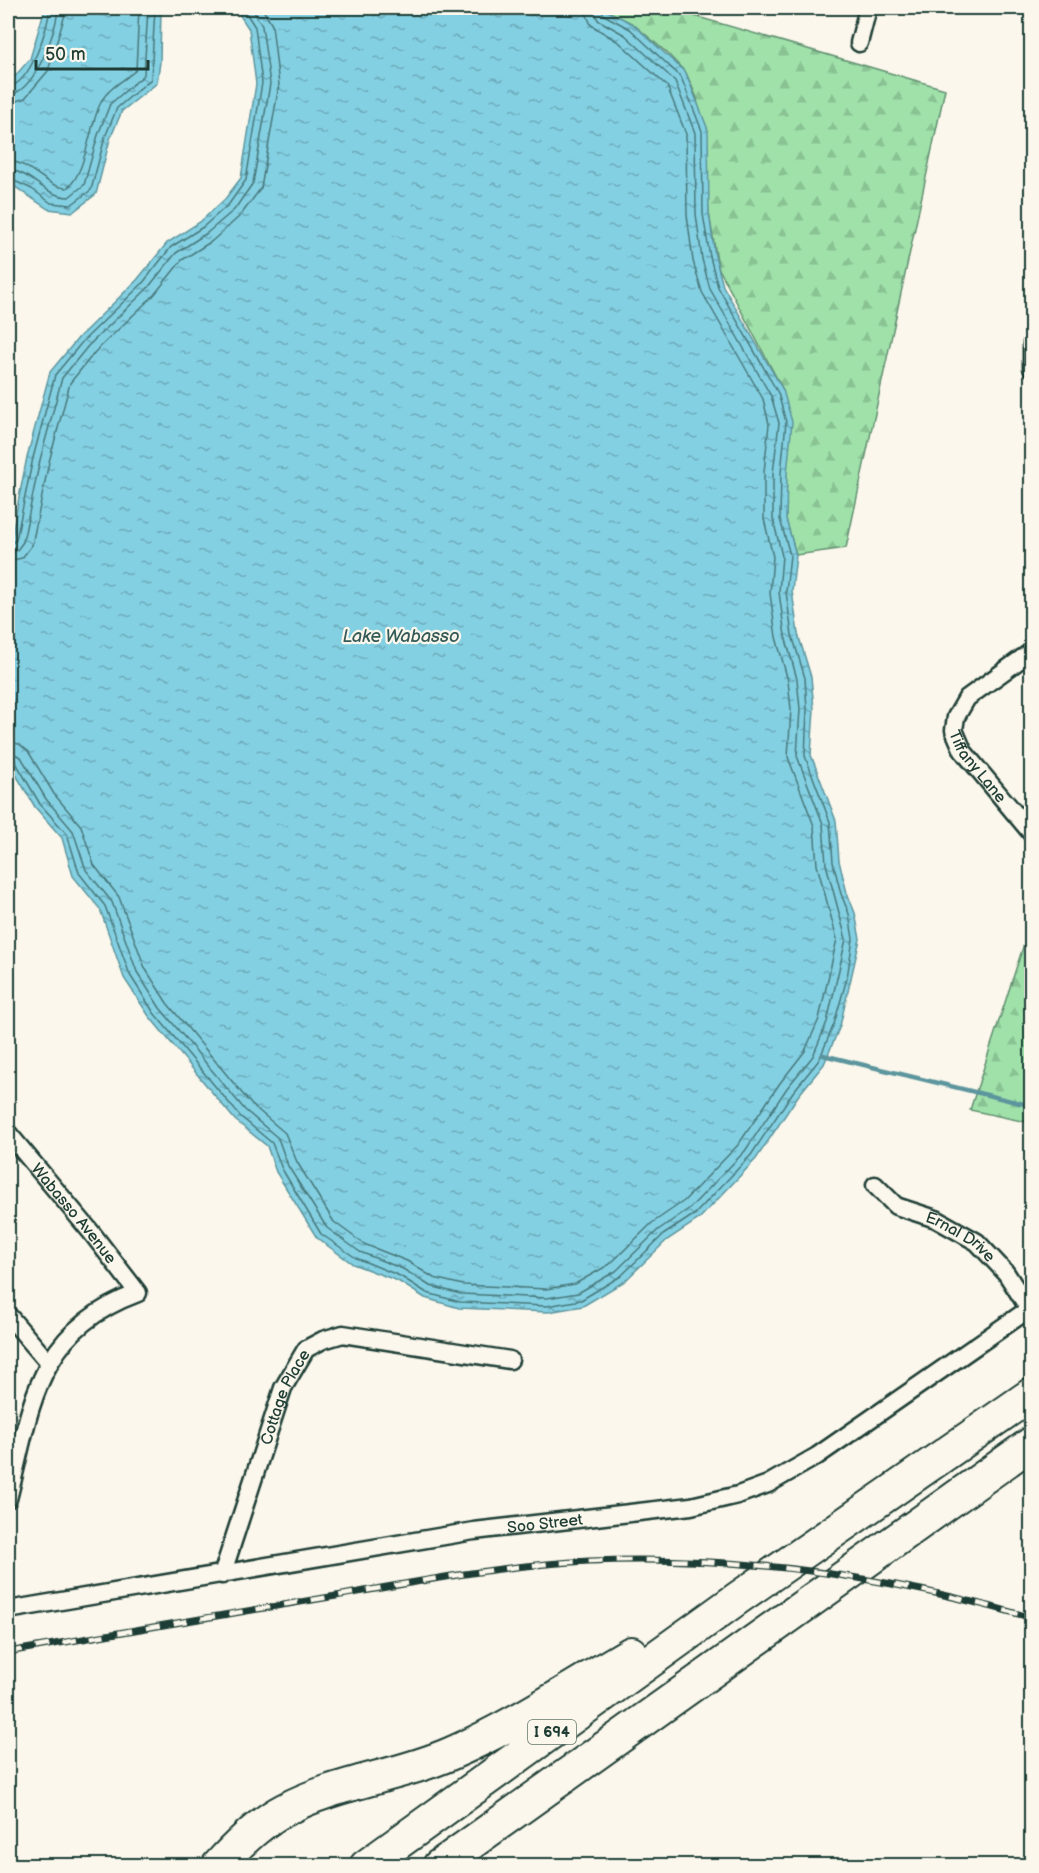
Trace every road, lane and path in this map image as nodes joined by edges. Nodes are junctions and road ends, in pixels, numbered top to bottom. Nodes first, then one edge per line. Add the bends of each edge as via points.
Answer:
1 (868, 8) edge
2 (859, 43) dead end
3 (1032, 344) edge
4 (1032, 368) edge
5 (1032, 651) edge
6 (1032, 834) edge
7 (8, 1133) edge
8 (875, 1185) dead end
9 (1030, 1308) edge
10 (8, 1315) edge
11 (510, 1360) dead end
12 (48, 1362) junction
13 (1032, 1394) edge
14 (1032, 1443) edge
15 (8, 1499) edge
16 (222, 1575) junction
17 (738, 1598) junction
18 (8, 1610) edge
19 (569, 1773) junction
20 (218, 1866) edge
21 (366, 1866) edge
22 (439, 1866) edge
23 (477, 1866) edge

1 - 2 street
3 - 4 street
5 - 6 street, Tiffany Lane via 967,698 956,717 954,730 963,751
7 - 12 street, Wabasso Avenue via 138,1293 80,1325
8 - 9 street, Ernal Drive via 896,1206 943,1222 977,1242 1006,1273
9 - 16 street, Soo Street via 817,1456 738,1496 691,1506 474,1531
10 - 12 street
11 - 16 street, Cottage Place via 343,1334 306,1349 276,1408
12 - 15 street via 36,1390
13 - 17 highway, I 694
14 - 19 highway, I 694
16 - 18 street, Soo Street
17 - 20 highway via 683,1622 486,1738 440,1758 282,1810
17 - 21 highway, I 694
19 - 22 highway, I 694
19 - 23 highway

